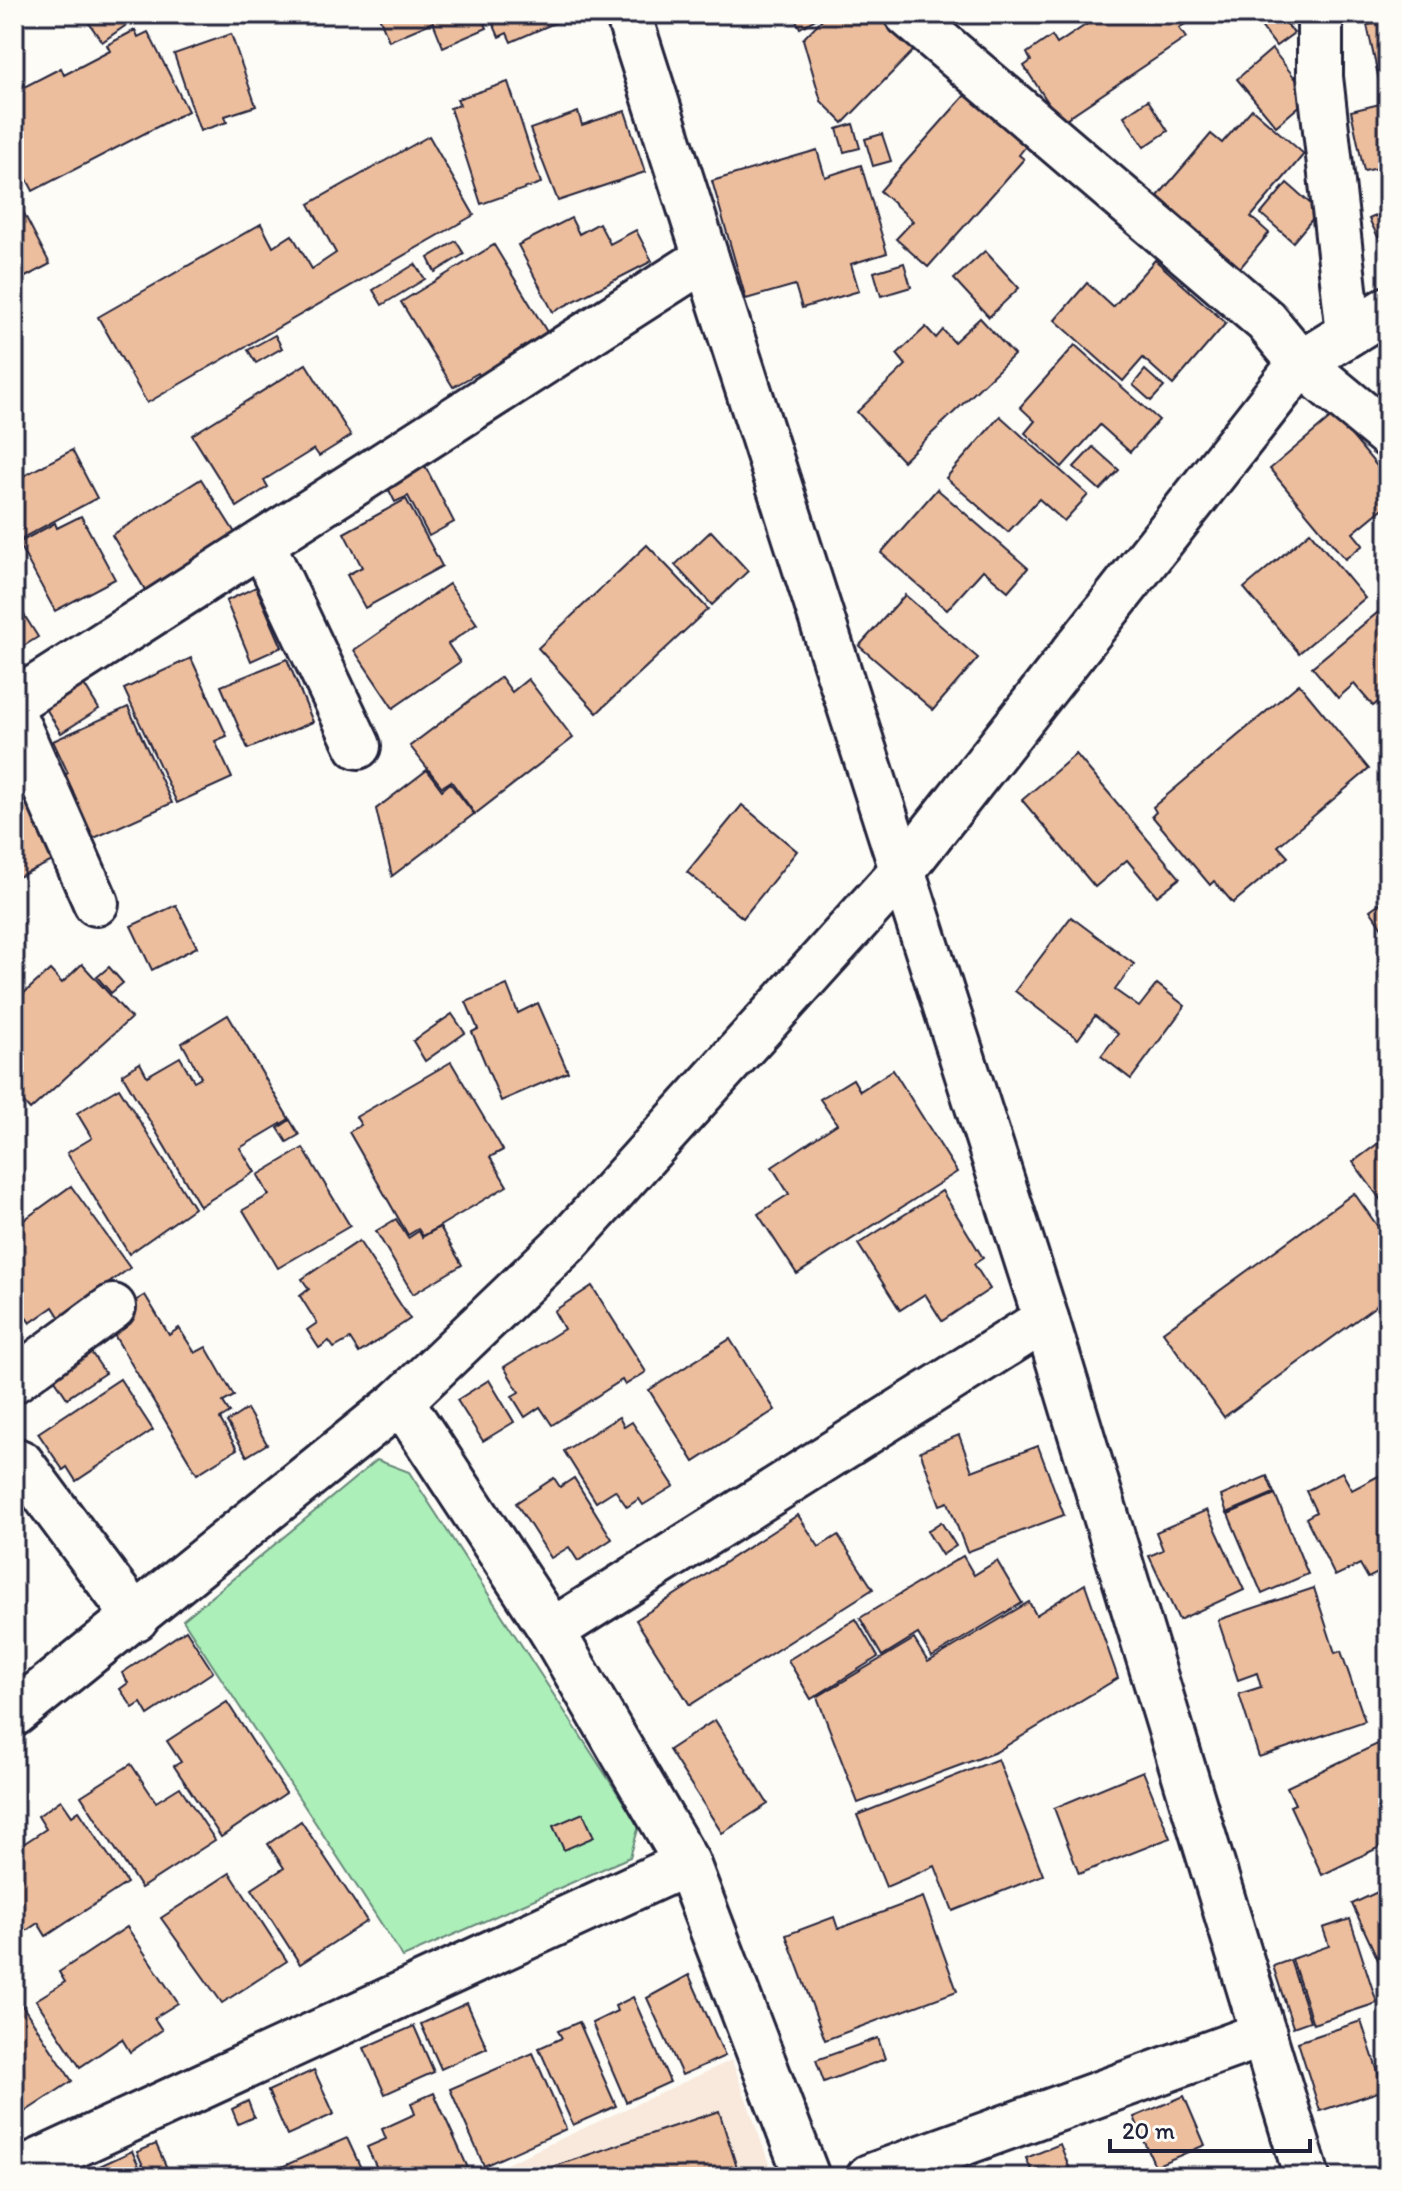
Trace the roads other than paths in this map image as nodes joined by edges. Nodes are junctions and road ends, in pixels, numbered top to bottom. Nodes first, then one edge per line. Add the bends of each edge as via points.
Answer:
1 (628, 14) edge
2 (907, 14) edge
3 (1320, 14) edge
4 (706, 258) junction
5 (1388, 309) edge
6 (1349, 333) junction
7 (1301, 363) junction
8 (1388, 435) edge
9 (262, 543) junction
10 (14, 702) edge
11 (14, 717) edge
12 (358, 746) dead end
13 (902, 871) junction
14 (96, 903) dead end
15 (113, 1307) dead end
16 (1046, 1319) junction
17 (14, 1380) edge
18 (401, 1401) junction
19 (14, 1460) edge
20 (136, 1618) junction
21 (552, 1631) junction
22 (14, 1714) edge
23 (687, 1863) junction
24 (1264, 2034) junction
25 (14, 2173) edge
26 (807, 2177) edge
27 (869, 2177) edge
28 (1307, 2177) edge

1 - 4 street
2 - 7 street via 1266,321
3 - 6 street via 1320,77
4 - 9 street
4 - 13 street
5 - 6 street
6 - 7 street
7 - 8 street
7 - 13 street
9 - 10 street
9 - 12 street
11 - 14 street
13 - 16 street
13 - 18 street via 570,1239
15 - 17 street
16 - 21 street
16 - 24 street
18 - 20 street
18 - 21 street
19 - 20 street via 31,1475
20 - 22 street
21 - 23 street
23 - 25 street
23 - 26 street
24 - 27 street
24 - 28 street

